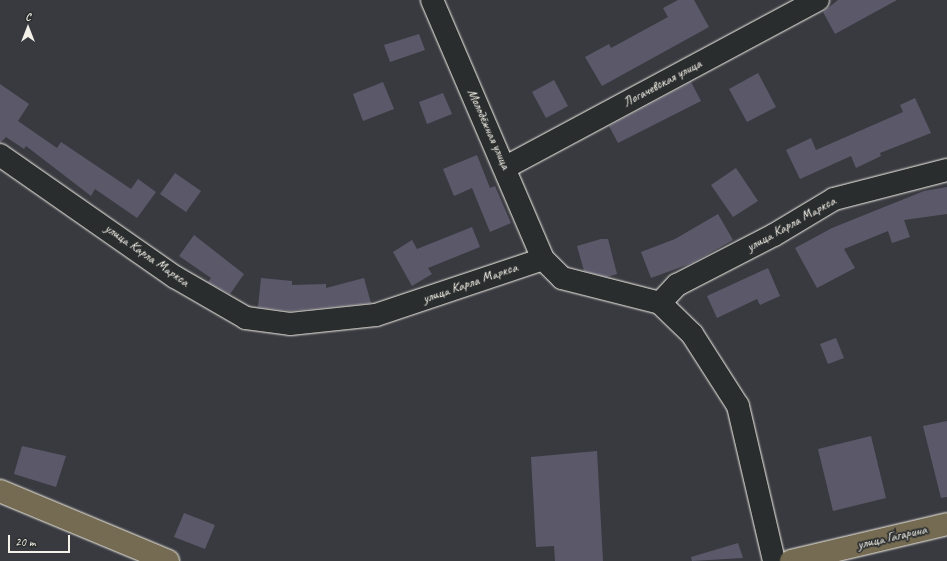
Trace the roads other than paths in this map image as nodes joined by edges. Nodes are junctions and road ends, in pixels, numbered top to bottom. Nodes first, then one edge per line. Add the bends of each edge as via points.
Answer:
1 (432, 0) edge
2 (818, 0) edge
3 (0, 155) edge
4 (506, 167) junction
5 (947, 170) edge
6 (543, 259) junction
7 (660, 303) junction
8 (0, 491) edge
9 (947, 524) edge
10 (168, 561) edge
11 (774, 561) edge
12 (791, 561) edge

1 - 4 street, Молодёжная улица
2 - 4 street, Логачевская улица
3 - 6 street, улица Карла Маркса via 175,277 246,318 290,324 376,315
4 - 6 street, Молодёжная улица
5 - 7 street, улица Карла Маркса via 834,199 774,235 677,285
6 - 7 street via 562,278
7 - 11 street via 692,334 738,406
8 - 10 main road
9 - 12 main road, улица Гагарина

